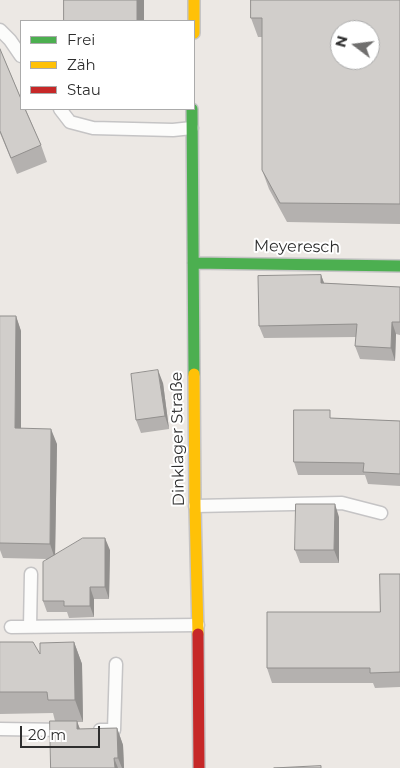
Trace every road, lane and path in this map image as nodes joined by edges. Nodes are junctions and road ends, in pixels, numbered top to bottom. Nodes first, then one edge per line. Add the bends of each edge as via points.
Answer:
1 (194, 0) edge
2 (194, 20) edge
3 (0, 30) edge
4 (20, 55) edge
5 (61, 110) edge
6 (192, 110) edge
7 (192, 128) junction
8 (193, 263) junction
9 (400, 266) edge
10 (195, 506) junction
11 (382, 513) dead end
12 (31, 574) dead end
13 (198, 625) junction
14 (11, 627) dead end
15 (30, 627) junction
16 (116, 664) dead end
17 (0, 729) edge
18 (199, 768) edge

1 - 2 main road
3 - 4 lane
5 - 7 lane via 70,122 93,128
6 - 7 main road, Dinklager Straße
7 - 8 main road, Dinklager Straße
8 - 9 main road, Meyeresch
8 - 10 main road, Dinklager Straße
10 - 11 lane via 342,503
10 - 13 main road, Dinklager Straße
12 - 15 lane
13 - 15 lane
13 - 18 main road, Dinklager Straße
14 - 15 lane
16 - 17 lane via 114,730

